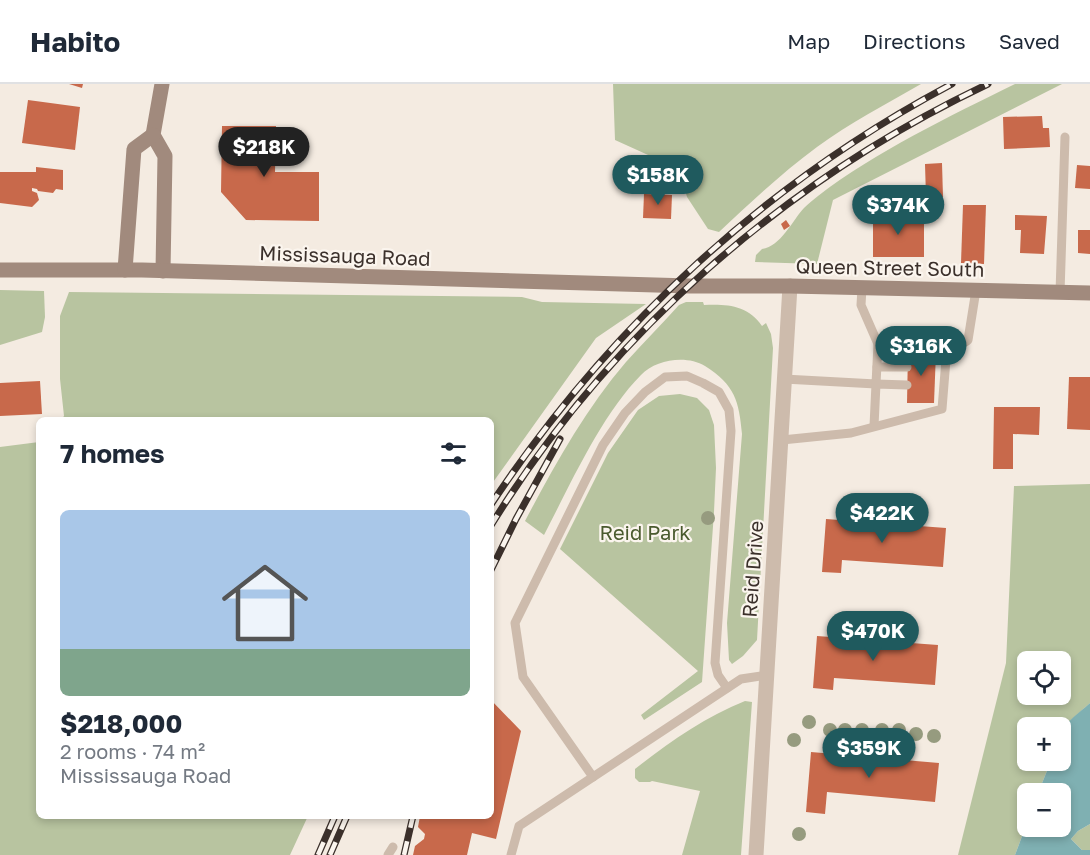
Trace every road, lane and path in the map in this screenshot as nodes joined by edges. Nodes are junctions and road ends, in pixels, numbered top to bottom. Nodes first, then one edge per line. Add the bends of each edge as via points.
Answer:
1 (162, 84) edge
2 (153, 135) junction
3 (1065, 137) dead end
4 (0, 270) edge
5 (125, 270) junction
6 (163, 271) junction
7 (690, 285) joint
8 (790, 286) junction
9 (862, 288) junction
10 (976, 291) junction
11 (1060, 293) junction
12 (1090, 293) edge
13 (878, 344) junction
14 (947, 347) junction
15 (877, 367) junction
16 (908, 367) dead end
17 (784, 379) junction
18 (876, 384) junction
19 (907, 385) dead end
20 (874, 426) junction
21 (782, 440) junction
22 (766, 675) junction
23 (727, 688) junction
24 (593, 777) junction
25 (511, 855) edge
26 (756, 855) edge

1 - 2 main road
2 - 5 main road via 134,149
2 - 6 main road via 165,156
3 - 11 lane
4 - 5 main road, Mississauga Road
5 - 6 main road, Mississauga Road
6 - 7 main road, Mississauga Road
7 - 8 main road, Queen Street South
8 - 9 main road, Queen Street South
8 - 17 street, Reid Drive
9 - 10 main road, Queen Street South
9 - 13 lane via 861,305
10 - 11 main road, Queen Street South
10 - 14 lane via 968,340
11 - 12 main road, Queen Street South
13 - 14 lane
13 - 15 lane
14 - 20 lane via 940,369 942,409
15 - 16 lane
15 - 18 lane
17 - 18 lane
17 - 21 street, Reid Drive
18 - 19 lane
18 - 20 lane
20 - 21 lane via 836,435
21 - 22 street, Reid Drive
22 - 23 lane via 741,679
22 - 26 street, Reid Drive
23 - 24 lane
23 - 24 lane via 715,663 731,431 729,410 719,392 703,383 687,376 665,377 625,413 603,445 515,624 522,677
24 - 25 lane via 519,826

